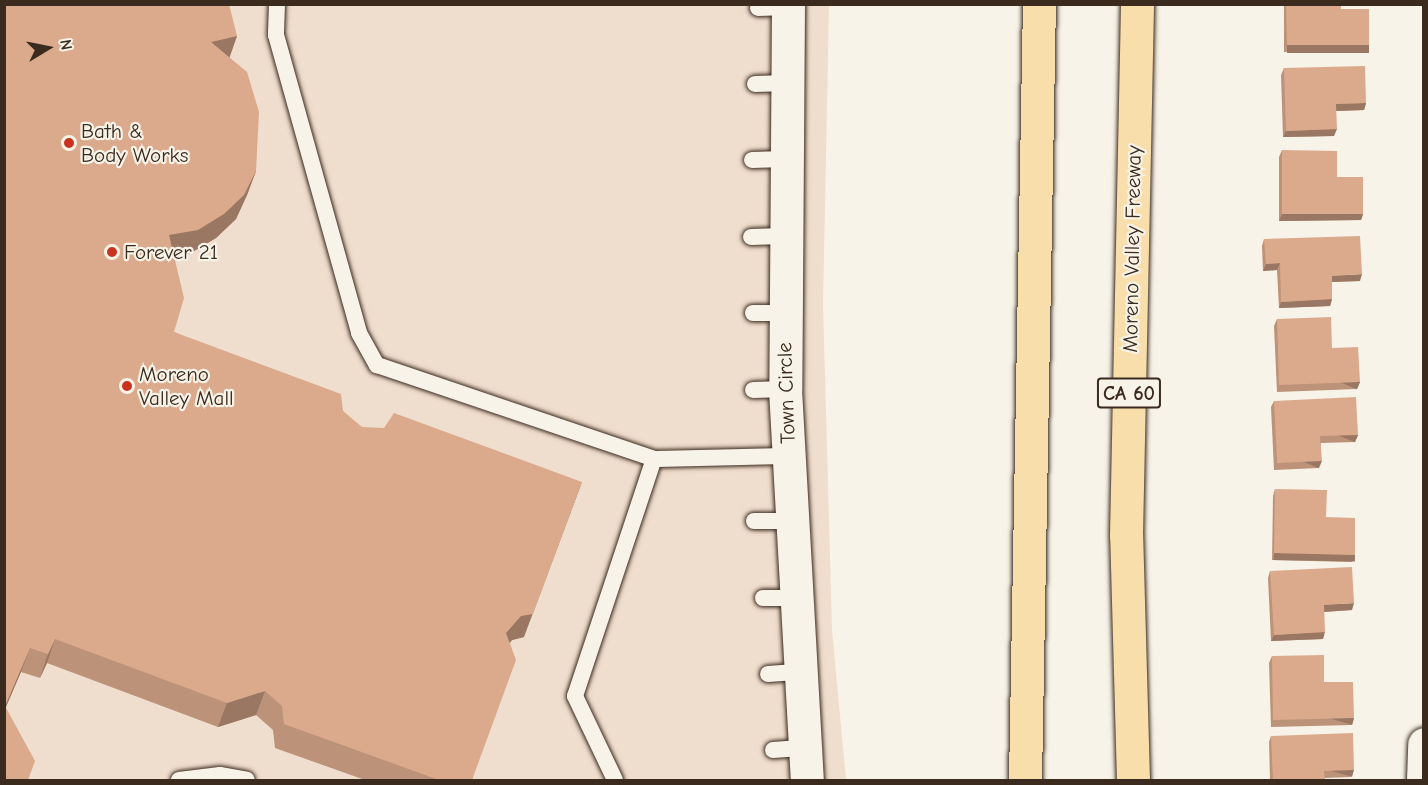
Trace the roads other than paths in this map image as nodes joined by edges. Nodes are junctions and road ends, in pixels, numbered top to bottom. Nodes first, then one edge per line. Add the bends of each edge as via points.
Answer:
1 (277, 4) edge
2 (1039, 4) edge
3 (1137, 4) edge
4 (778, 7) edge
5 (783, 236) junction
6 (751, 237) dead end
7 (787, 456) junction
8 (654, 459) junction
9 (754, 521) dead end
10 (790, 521) junction
11 (1424, 744) edge
12 (178, 780) edge
13 (247, 780) edge
14 (615, 780) edge
15 (807, 780) edge
16 (1025, 780) edge
17 (1132, 780) edge
18 (1423, 780) edge

1 - 8 lane via 276,35 358,333 377,365
2 - 16 highway
3 - 17 highway, Moreno Valley Freeway / CA 60 via 1126,535
4 - 5 street, Town Circle via 770,83 768,160
5 - 6 lane
5 - 7 street, Town Circle via 768,313 769,390
7 - 8 lane
7 - 10 street, Town Circle
8 - 14 lane via 575,696
9 - 10 lane
10 - 15 street, Town Circle via 778,598 789,749
11 - 18 street
12 - 13 lane via 220,775

